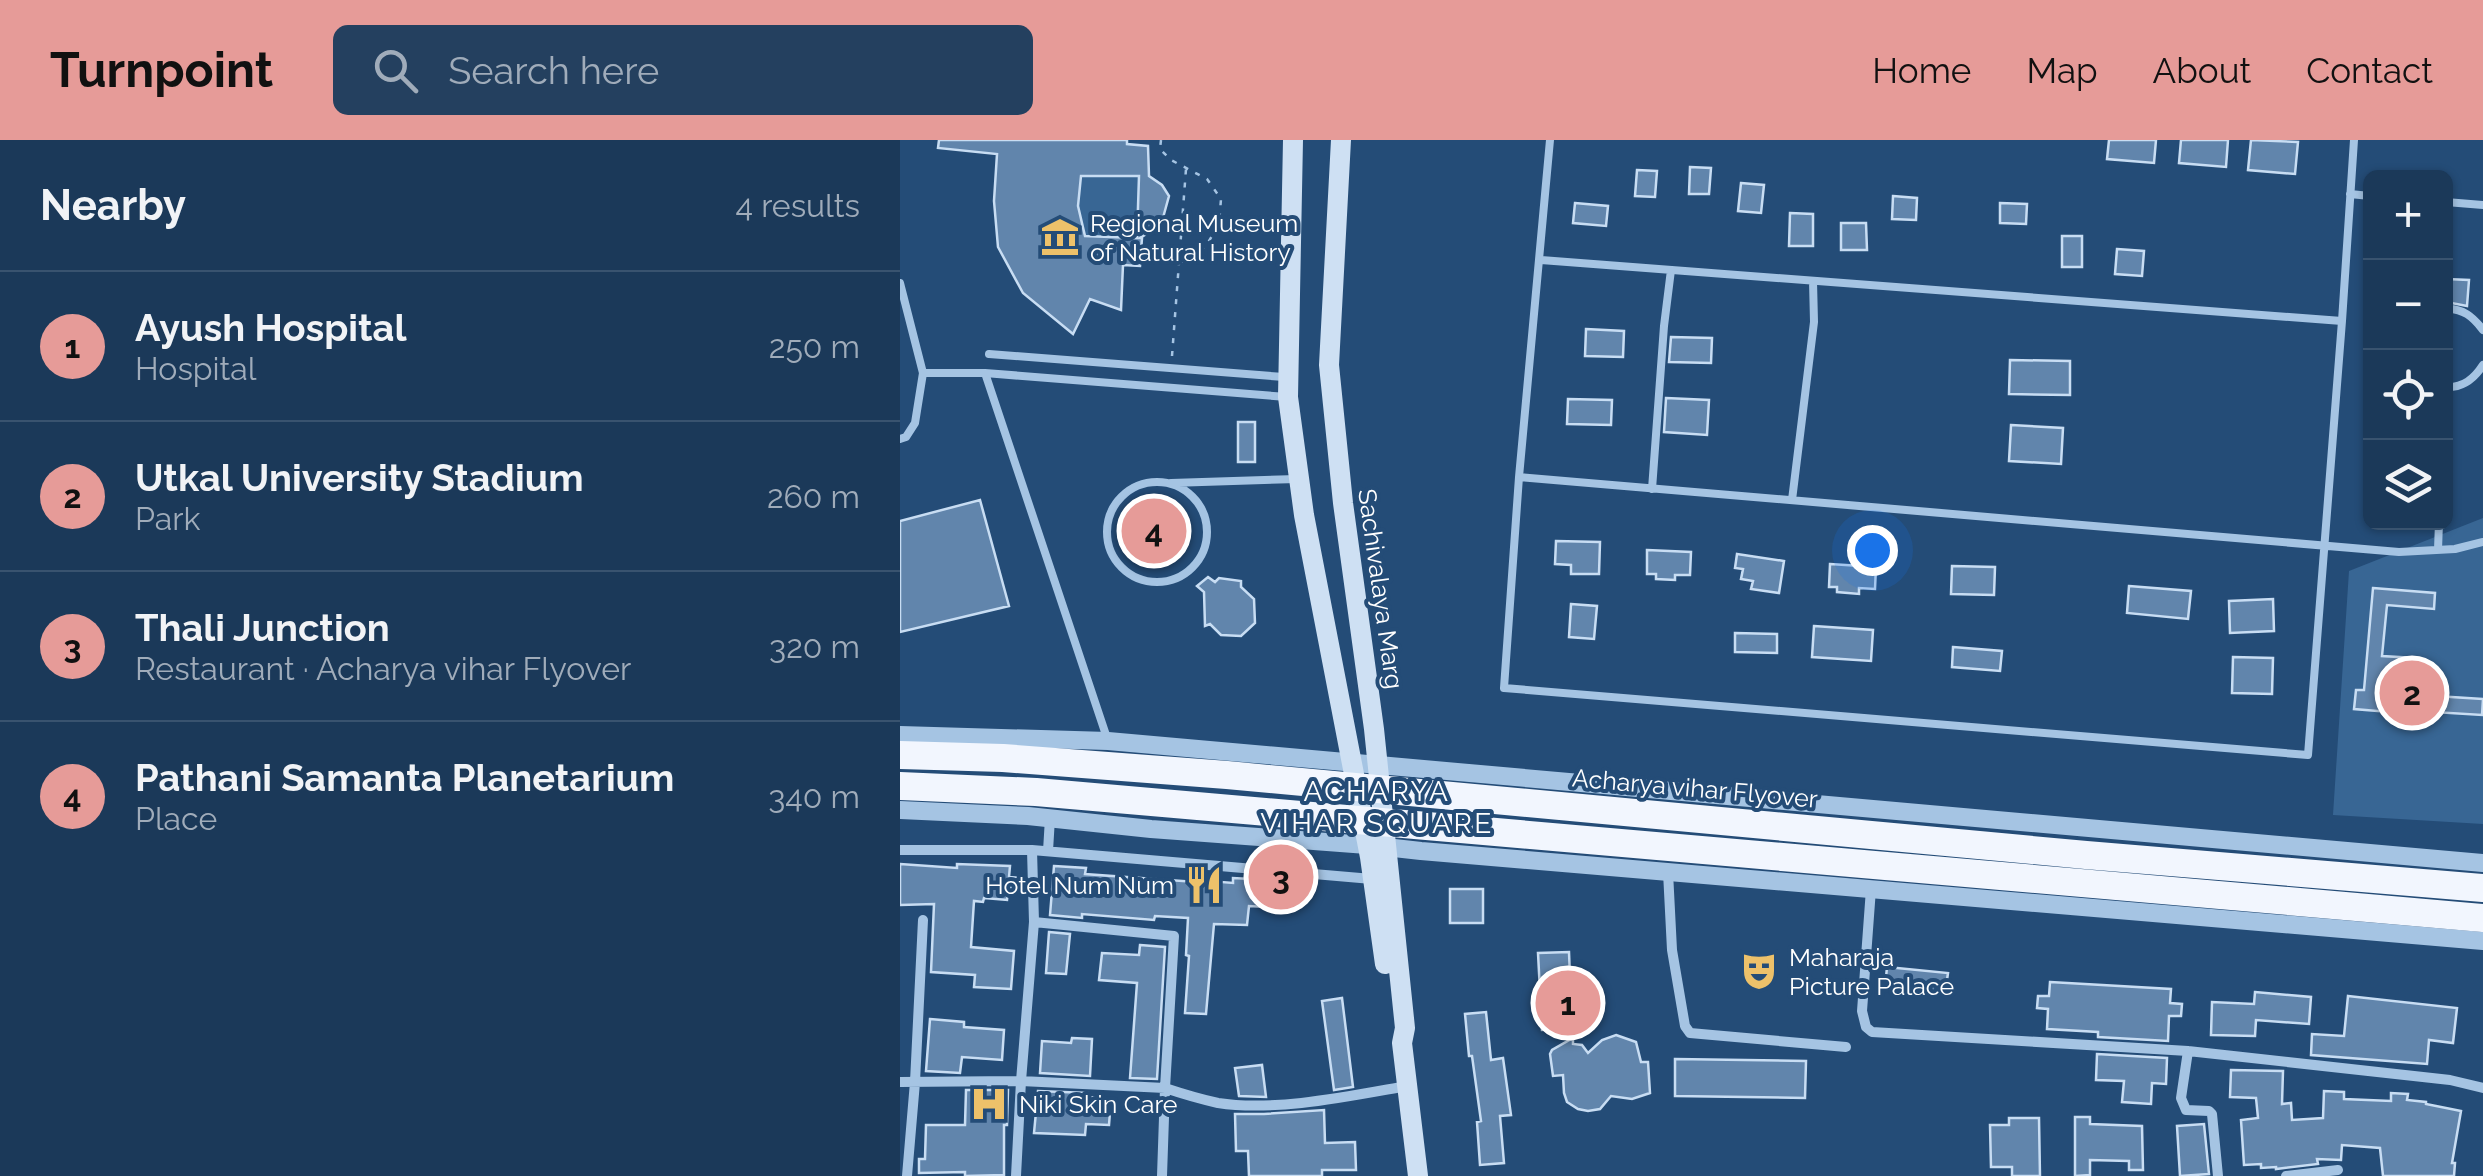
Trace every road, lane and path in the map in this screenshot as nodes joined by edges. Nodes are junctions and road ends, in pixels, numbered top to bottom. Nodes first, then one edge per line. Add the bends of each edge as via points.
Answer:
1 (1161, 140) edge
2 (1293, 140) edge
3 (1341, 140) edge
4 (1550, 140) edge
5 (2354, 140) edge
6 (1186, 169) junction
7 (2350, 194) junction
8 (2363, 195) edge
9 (2453, 203) edge
10 (2483, 206) edge
11 (1540, 260) junction
12 (1179, 262) junction
13 (1671, 270) junction
14 (1814, 281) junction
15 (900, 282) edge
16 (2453, 310) edge
17 (2342, 322) junction
18 (2483, 330) edge
19 (990, 354) dead end
20 (2483, 365) edge
21 (1171, 368) junction
22 (923, 373) junction
23 (985, 373) junction
24 (1288, 387) junction
25 (2453, 387) edge
26 (900, 440) edge
27 (1520, 478) junction
28 (1299, 479) junction
29 (1166, 483) junction
30 (1652, 488) junction
31 (1792, 500) junction
32 (2439, 530) edge
33 (2483, 542) edge
34 (2325, 545) junction
35 (2438, 550) junction
36 (900, 734) edge
37 (1108, 742) junction
38 (900, 755) edge
39 (1310, 759) junction
40 (1350, 763) junction
41 (1378, 764) junction
42 (1414, 769) junction
43 (900, 786) edge
44 (900, 810) edge
45 (1050, 818) junction
46 (1280, 838) junction
47 (1377, 846) junction
48 (900, 850) edge
49 (1032, 850) junction
50 (1048, 851) junction
51 (1438, 853) junction
52 (2483, 863) edge
53 (1668, 872) junction
54 (1372, 879) junction
55 (2483, 888) edge
56 (1871, 889) junction
57 (2483, 918) edge
58 (922, 920) dead end
59 (1034, 922) junction
60 (2483, 941) edge
61 (1402, 1043) junction
62 (1846, 1047) dead end
63 (2188, 1051) junction
64 (1020, 1081) junction
65 (900, 1082) edge
66 (915, 1082) junction
67 (1407, 1086) junction
68 (1165, 1088) junction
69 (2483, 1088) edge
70 (2338, 1170) dead end
71 (907, 1176) edge
72 (1016, 1176) edge
73 (1162, 1176) edge
74 (1418, 1176) edge
75 (2218, 1176) edge
76 (2286, 1176) edge

1 - 6 path via 1160,149
2 - 24 main road
3 - 41 main road, Sachivalaya Marg via 1329,365
4 - 11 lane
5 - 7 lane
6 - 12 path
6 - 12 path via 1207,179 1220,199 1219,224 1206,246
7 - 8 lane
7 - 17 lane
9 - 10 lane
11 - 13 lane
11 - 27 lane
12 - 21 path
13 - 14 lane
13 - 30 lane
14 - 17 lane
14 - 31 lane
15 - 22 lane
16 - 18 lane
17 - 34 lane
19 - 21 lane
20 - 25 lane via 2474,378
21 - 24 lane
22 - 23 lane
22 - 26 lane via 915,423
23 - 24 lane
23 - 37 lane
24 - 28 main road
27 - 30 lane
27 - 34 lane via 1504,688 2058,735 2308,755
28 - 29 lane
28 - 40 main road
29 - 29 lane via 1135,487 1112,508 1107,523 1106,539 1120,567 1150,583 1184,576 1206,548 1208,531 1195,499
30 - 31 lane
31 - 34 lane
32 - 35 lane
33 - 35 lane
34 - 35 lane
36 - 37 street
37 - 39 street
38 - 55 highway, Acharya vihar Flyover, bridge via 1227,775
39 - 40 street
39 - 46 street via 1301,824
40 - 41 street
40 - 47 main road
41 - 42 street
41 - 47 main road, Sachivalaya Marg
42 - 51 street
42 - 52 street
43 - 57 highway, bridge via 1036,792
44 - 45 street
45 - 46 street
45 - 50 street
46 - 47 street
47 - 51 street
47 - 54 main road, Sachivalaya Marg
47 - 61 main road, Sachivalaya Marg
48 - 49 street
49 - 50 street
49 - 59 street
50 - 54 street
51 - 53 street
53 - 56 street
53 - 62 street via 1672,950 1690,1033
54 - 61 main road, Sachivalaya Marg
56 - 60 street
56 - 63 street via 1862,1011 1872,1032
58 - 66 street
59 - 64 street
59 - 68 street via 1174,936
61 - 67 main road, Sachivalaya Marg
63 - 69 street
63 - 75 street via 2182,1102 2186,1110 2211,1112
64 - 66 street
64 - 68 street
64 - 72 street
65 - 66 street
66 - 71 street
67 - 68 street via 1258,1105
67 - 74 main road, Sachivalaya Marg
68 - 73 street
70 - 76 street

